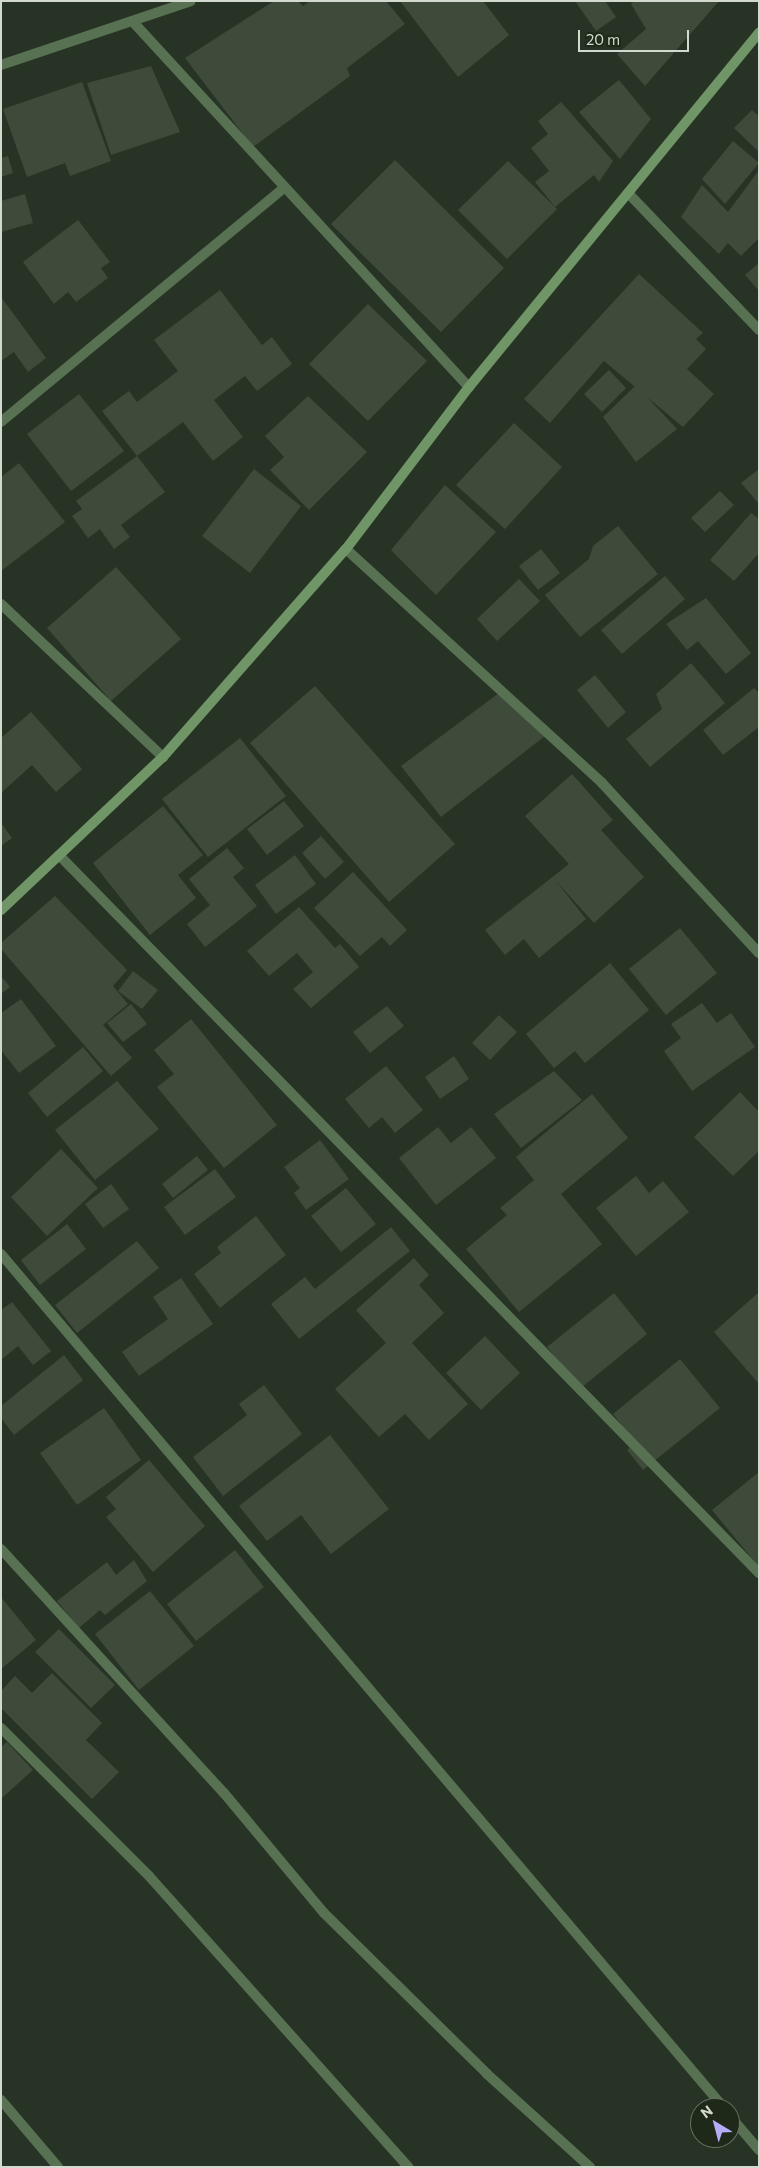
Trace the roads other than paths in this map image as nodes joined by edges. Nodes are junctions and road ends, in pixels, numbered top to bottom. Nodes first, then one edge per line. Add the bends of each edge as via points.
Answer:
1 (191, 1) edge
2 (134, 23) junction
3 (759, 33) edge
4 (1, 65) edge
5 (283, 189) junction
6 (629, 194) junction
7 (759, 330) edge
8 (469, 387) junction
9 (1, 422) edge
10 (346, 549) junction
11 (1, 604) edge
12 (163, 757) junction
13 (59, 855) junction
14 (1, 910) edge
15 (759, 953) edge
16 (1, 1254) edge
17 (1, 1548) edge
18 (759, 1573) edge
19 (1, 1728) edge
20 (716, 2098) edge
21 (1, 2100) edge
22 (740, 2128) edge
23 (759, 2150) edge
24 (58, 2167) edge
25 (408, 2167) edge
26 (590, 2167) edge

1 - 2 street
2 - 4 street
2 - 5 street
3 - 6 main road
5 - 8 street
5 - 9 street
6 - 7 street
6 - 8 main road
8 - 10 main road
10 - 12 main road
10 - 15 street via 602,783
11 - 12 street
12 - 13 main road
13 - 14 main road
13 - 18 street
16 - 20 street
17 - 26 street via 224,1793 324,1914 487,2074
19 - 25 street via 149,1876
21 - 24 street
22 - 23 street

